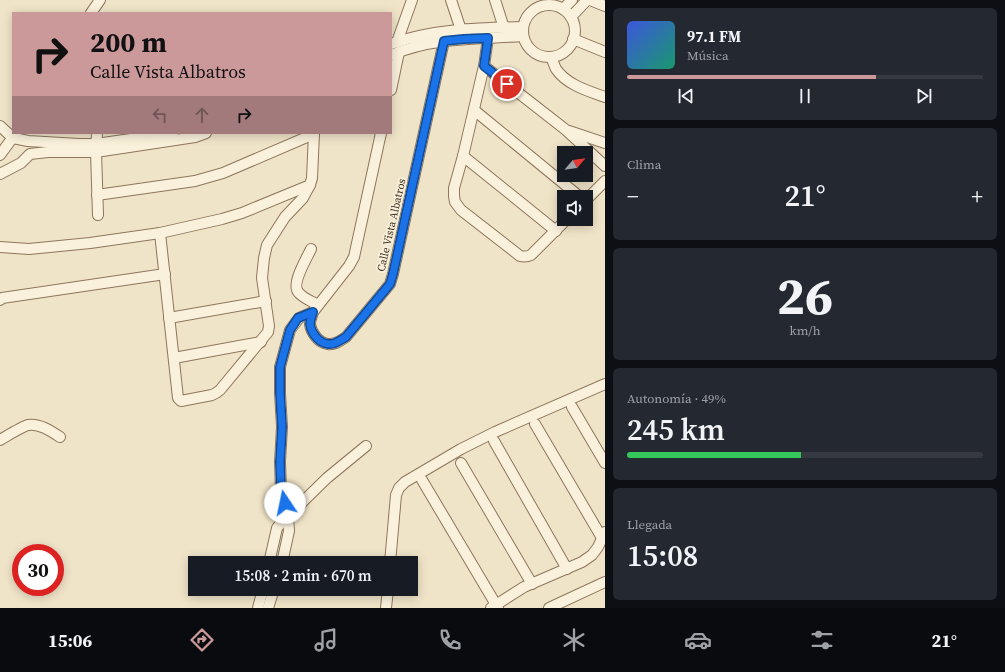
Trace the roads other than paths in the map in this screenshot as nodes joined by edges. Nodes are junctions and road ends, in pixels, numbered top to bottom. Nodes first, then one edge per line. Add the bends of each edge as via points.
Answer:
1 (100, 0) edge
2 (412, 0) edge
3 (451, 0) edge
4 (495, 0) edge
5 (572, 0) edge
6 (588, 0) edge
7 (539, 3) edge
8 (605, 6) edge
9 (564, 9) junction
10 (93, 12) edge
11 (571, 17) junction
12 (504, 28) junction
13 (461, 30) junction
14 (523, 32) junction
15 (488, 38) junction
16 (574, 39) junction
17 (444, 41) junction
18 (395, 48) edge
19 (605, 52) edge
20 (551, 57) junction
21 (484, 66) junction
22 (392, 80) edge
23 (605, 97) edge
24 (474, 110) junction
25 (0, 126) edge
26 (566, 130) junction
27 (12, 133) edge
28 (97, 134) edge
29 (169, 134) edge
30 (203, 134) edge
31 (314, 134) edge
32 (381, 134) edge
33 (15, 135) edge
34 (28, 141) junction
35 (605, 142) edge
36 (96, 148) junction
37 (30, 154) junction
38 (0, 155) edge
39 (463, 156) junction
40 (605, 166) edge
41 (0, 174) edge
42 (605, 181) edge
43 (310, 185) junction
44 (571, 190) edge
45 (593, 193) edge
46 (97, 195) junction
47 (98, 215) dead end
48 (561, 226) edge
49 (556, 231) junction
50 (160, 233) junction
51 (0, 247) edge
52 (311, 249) dead end
53 (164, 274) junction
54 (0, 300) edge
55 (266, 301) junction
56 (316, 309) junction
57 (169, 318) junction
58 (261, 342) junction
59 (174, 358) junction
60 (605, 384) edge
61 (572, 407) dead end
62 (535, 424) dead end
63 (60, 437) dead end
64 (0, 440) edge
65 (494, 441) dead end
66 (366, 446) dead end
67 (461, 463) dead end
68 (605, 463) edge
69 (422, 480) dead end
70 (288, 516) junction
71 (604, 535) edge
72 (271, 556) edge
73 (284, 556) edge
74 (391, 556) edge
75 (567, 569) junction
76 (605, 582) edge
77 (532, 584) junction
78 (261, 596) edge
79 (272, 596) edge
80 (387, 596) edge
81 (495, 607) edge
82 (258, 608) edge
83 (268, 608) edge
84 (386, 608) edge
85 (549, 608) edge

1 - 10 street
2 - 18 street
3 - 13 street
4 - 12 street
5 - 9 street
6 - 8 street
6 - 11 street
7 - 9 street
7 - 14 street via 526,19
9 - 11 street
11 - 16 street via 574,24
12 - 13 street
12 - 14 street
13 - 18 street via 419,35
14 - 15 street
14 - 20 street via 531,50
15 - 17 street
15 - 21 street
16 - 19 street
16 - 20 street via 565,51
17 - 18 street
17 - 56 street, Calle Vista Albatros via 390,284 346,337 336,343 329,344 316,338 310,325
18 - 22 street
20 - 23 street via 563,78
21 - 24 street
21 - 26 street
24 - 39 street
24 - 44 street
25 - 27 street
26 - 35 street
26 - 40 street
28 - 36 street
29 - 36 street
30 - 36 street
31 - 43 street
31 - 46 street via 223,173 195,181
32 - 56 street via 354,257
33 - 34 street
33 - 38 street
34 - 36 street via 79,144
34 - 37 street
36 - 37 street
36 - 46 street
37 - 41 street via 20,164
39 - 49 street
39 - 49 street via 454,188 455,202 461,210 524,257 531,255
42 - 45 street
43 - 50 street via 242,213
43 - 55 street via 267,245 262,278
46 - 47 street
48 - 49 street
50 - 51 street via 29,249
50 - 53 street
52 - 56 street via 297,280 296,289
53 - 54 street
53 - 57 street
55 - 57 street
55 - 58 street via 269,326
56 - 70 street via 298,318 290,330 280,367 281,490
57 - 59 street
58 - 59 street
58 - 59 street via 216,393 181,401 178,398
60 - 74 street via 495,432 405,482 396,495
61 - 68 street
62 - 71 street
63 - 64 street via 40,426 27,425
65 - 75 street
66 - 70 street via 327,478
67 - 77 street
69 - 81 street
70 - 72 street via 277,528
70 - 73 street via 289,531
71 - 75 street via 592,555
75 - 77 street
76 - 85 street
77 - 81 street
78 - 82 street
79 - 83 street
80 - 84 street

